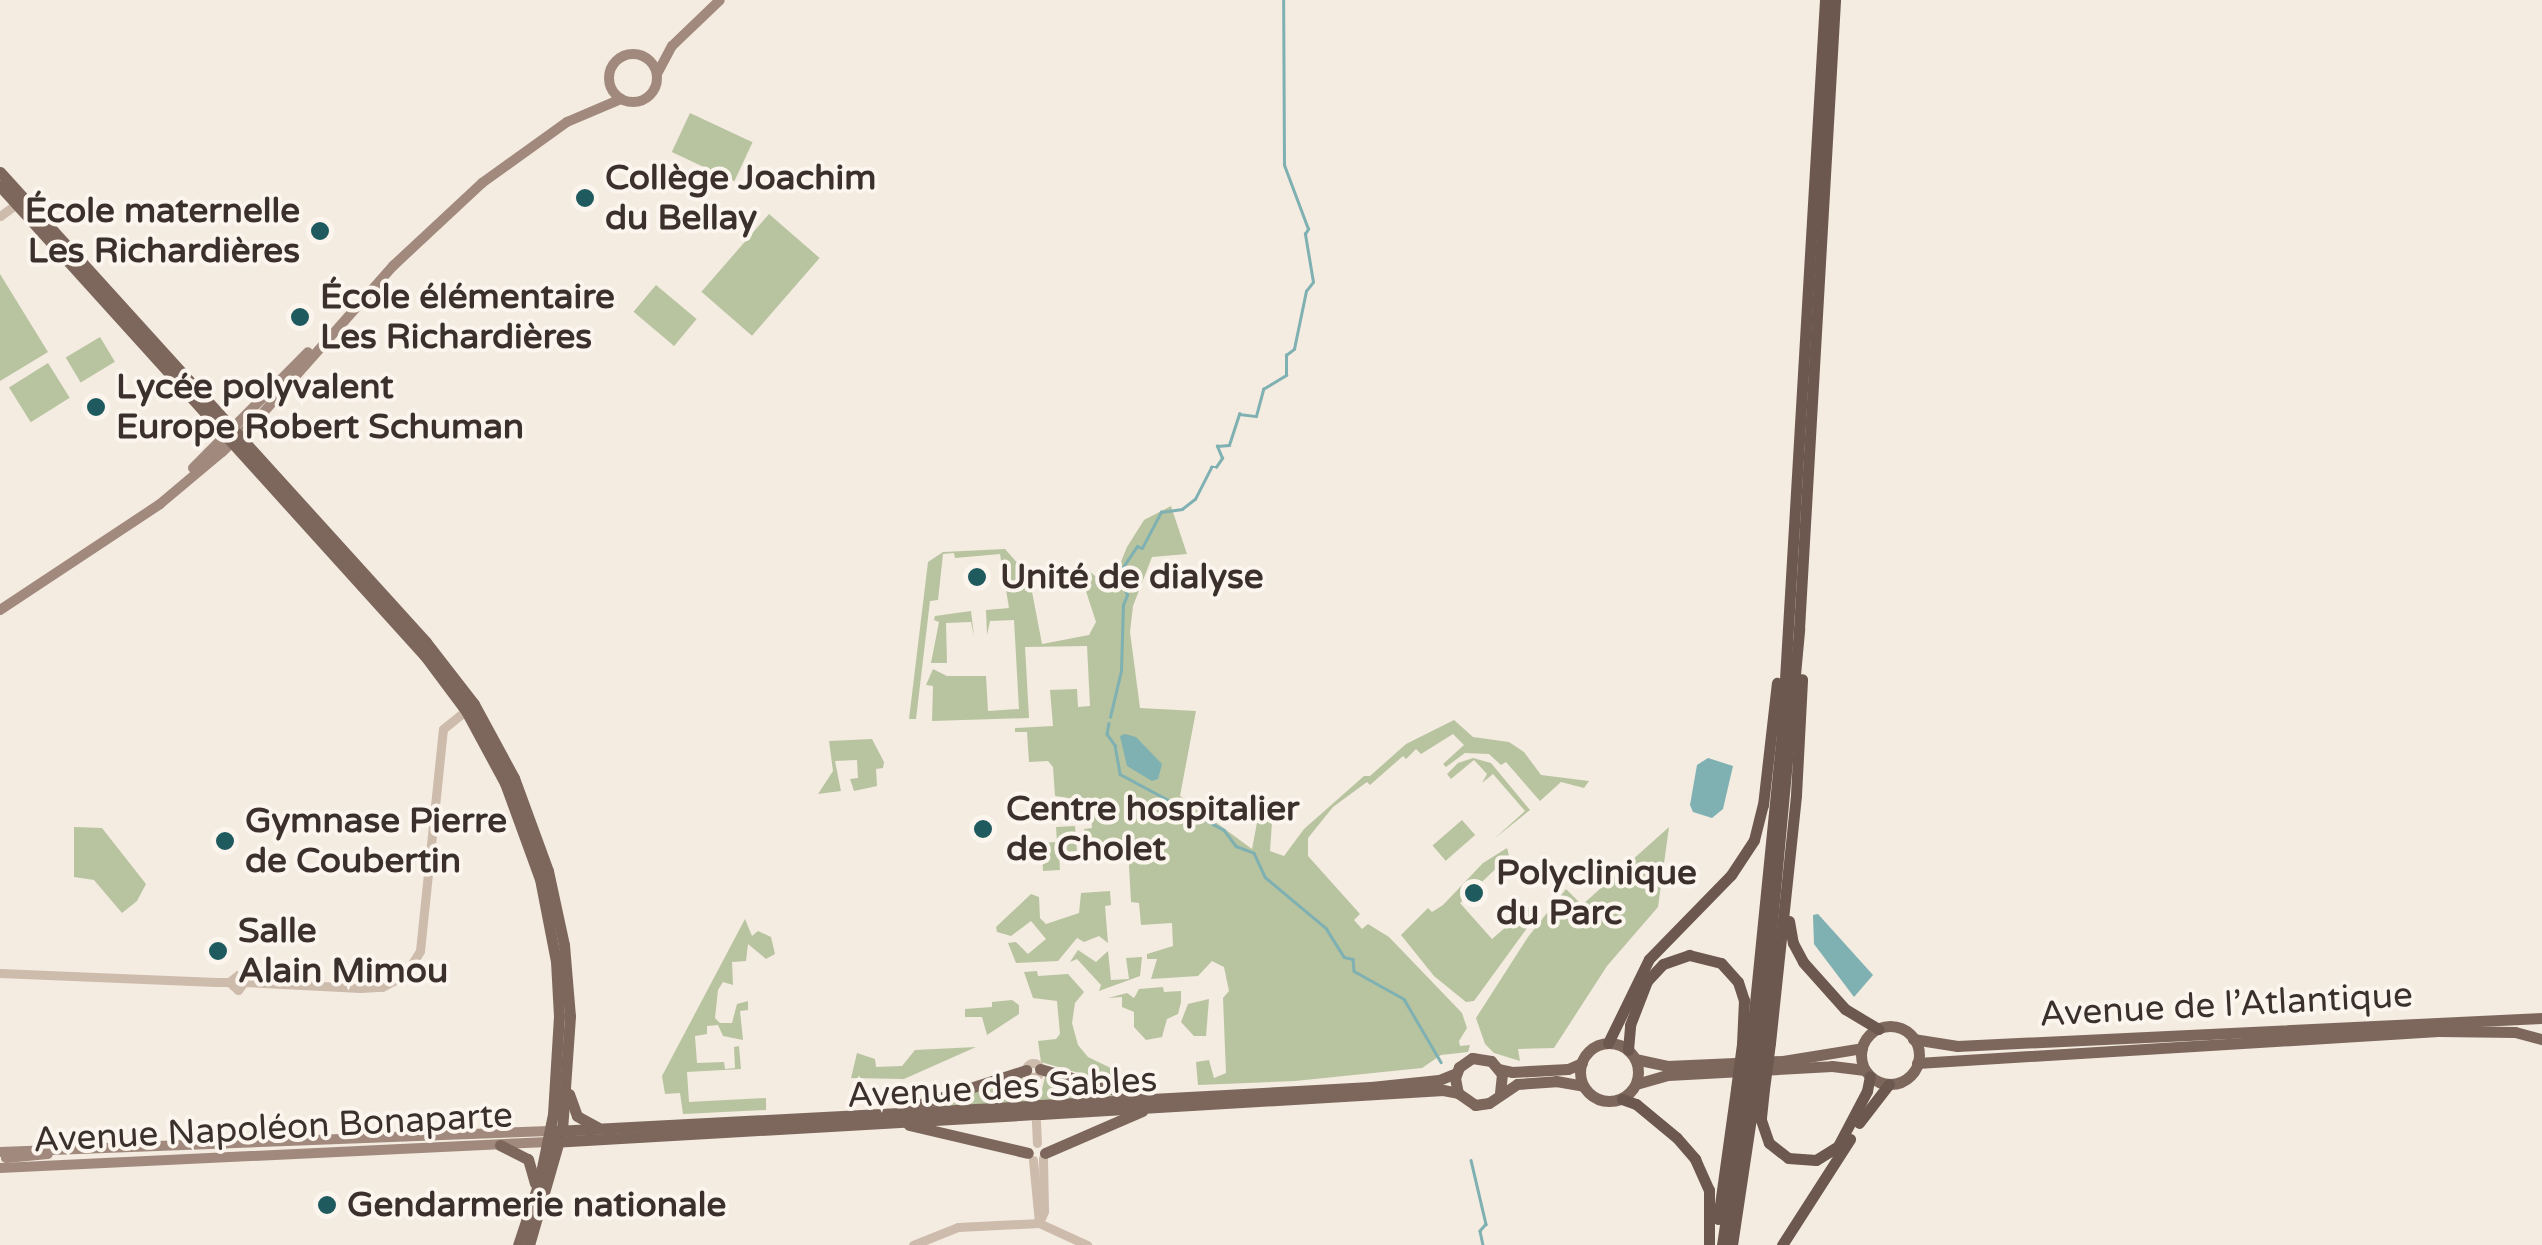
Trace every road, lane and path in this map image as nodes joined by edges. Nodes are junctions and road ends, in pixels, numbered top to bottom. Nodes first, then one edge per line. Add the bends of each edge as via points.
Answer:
1 (720, 0) edge
2 (1825, 0) edge
3 (1835, 0) edge
4 (672, 46) junction
5 (645, 58) junction
6 (656, 75) junction
7 (609, 80) junction
8 (621, 99) junction
9 (577, 116) junction
10 (0, 172) edge
11 (0, 186) edge
12 (21, 200) junction
13 (0, 216) edge
14 (232, 436) junction
15 (0, 606) edge
16 (1793, 632) junction
17 (1792, 651) junction
18 (1789, 684) junction
19 (470, 707) junction
20 (1788, 888) junction
21 (0, 973) edge
22 (2542, 1018) edge
23 (1878, 1029) junction
24 (1914, 1039) junction
25 (2542, 1039) edge
26 (1608, 1043) junction
27 (1756, 1043) junction
28 (1862, 1048) junction
29 (1632, 1054) junction
30 (1582, 1063) junction
31 (1918, 1063) junction
32 (1499, 1069) junction
33 (1034, 1072) junction
34 (1456, 1072) junction
35 (1868, 1073) junction
36 (1636, 1084) junction
37 (1889, 1084) junction
38 (567, 1086) junction
39 (1584, 1086) junction
40 (1750, 1090) junction
41 (1458, 1093) junction
42 (1500, 1093) junction
43 (1622, 1099) junction
44 (1150, 1103) junction
45 (1036, 1110) junction
46 (878, 1114) junction
47 (896, 1122) junction
48 (601, 1128) junction
49 (555, 1136) junction
50 (500, 1144) junction
51 (1037, 1154) junction
52 (0, 1155) edge
53 (18, 1167) junction
54 (0, 1168) edge
55 (0, 1176) edge
56 (535, 1197) junction
57 (1039, 1222) junction
58 (518, 1245) edge
59 (529, 1245) edge
60 (912, 1245) edge
61 (1087, 1245) edge
62 (1711, 1245) edge
63 (1722, 1245) edge
64 (1732, 1245) edge
65 (1782, 1245) edge

1 - 4 main road
2 - 16 highway
3 - 16 highway
4 - 5 main road
4 - 6 main road
5 - 6 main road
5 - 7 main road via 621,58
6 - 8 main road via 647,98
7 - 8 main road
7 - 9 main road
8 - 9 main road
9 - 14 main road via 466,196
10 - 12 main road
11 - 12 main road
12 - 13 street
12 - 14 main road
14 - 15 main road via 156,499
14 - 15 main road via 160,504
14 - 19 main road
16 - 17 highway
16 - 17 highway
17 - 18 highway
18 - 20 highway
18 - 26 highway via 1754,840 1731,875 1649,959
18 - 27 highway
19 - 21 street via 443,729 420,951 405,976 360,988 244,982 238,975 229,982
19 - 38 main road via 514,778 548,871 568,986
19 - 49 main road via 526,833 550,924 559,1016
20 - 23 highway via 1797,953 1846,1009
20 - 27 highway
22 - 24 main road, Avenue de l’Atlantique via 1957,1046
23 - 24 main road via 1898,1027
23 - 28 main road
24 - 31 main road
25 - 31 main road, Avenue de l’Atlantique via 2438,1031
26 - 29 main road
26 - 30 main road
27 - 29 highway via 1738,982 1721,964 1689,955 1664,964 1647,981 1628,1033
27 - 40 highway, bridge
27 - 40 highway, bridge
28 - 29 main road via 1783,1061 1667,1066
28 - 35 main road
29 - 36 main road
30 - 32 main road
30 - 39 main road
31 - 37 main road via 1908,1077
32 - 34 main road via 1477,1057
32 - 42 main road
33 - 44 main road
33 - 46 main road
33 - 51 street
34 - 41 main road
34 - 44 main road, Avenue des Sables via 1406,1084
35 - 36 main road via 1832,1066 1668,1074
35 - 37 main road
35 - 40 highway via 1867,1091 1838,1146 1816,1160 1788,1158 1769,1143
36 - 43 main road
37 - 65 highway
38 - 48 main road via 577,1116
38 - 49 main road
39 - 42 main road via 1522,1083
39 - 43 main road via 1596,1098
40 - 62 highway
40 - 63 highway
40 - 64 highway
41 - 42 main road via 1480,1105
41 - 44 main road, Avenue des Sables
43 - 62 highway via 1663,1126 1694,1159 1709,1190
44 - 45 main road, Avenue des Sables
44 - 51 main road
45 - 46 main road, Avenue des Sables
45 - 47 main road, Avenue des Sables
46 - 48 main road, Avenue des Sables
47 - 49 main road, Avenue des Sables
47 - 51 main road
48 - 49 main road, Avenue des Sables
49 - 50 main road, Avenue Napoléon Bonaparte
49 - 52 main road, Avenue Napoléon Bonaparte
49 - 56 main road
49 - 59 main road
50 - 53 main road, Avenue Napoléon Bonaparte
50 - 56 main road via 528,1158
51 - 57 street
53 - 54 main road, Avenue Napoléon Bonaparte
53 - 55 main road
56 - 58 main road
57 - 60 street via 958,1228
57 - 61 street

